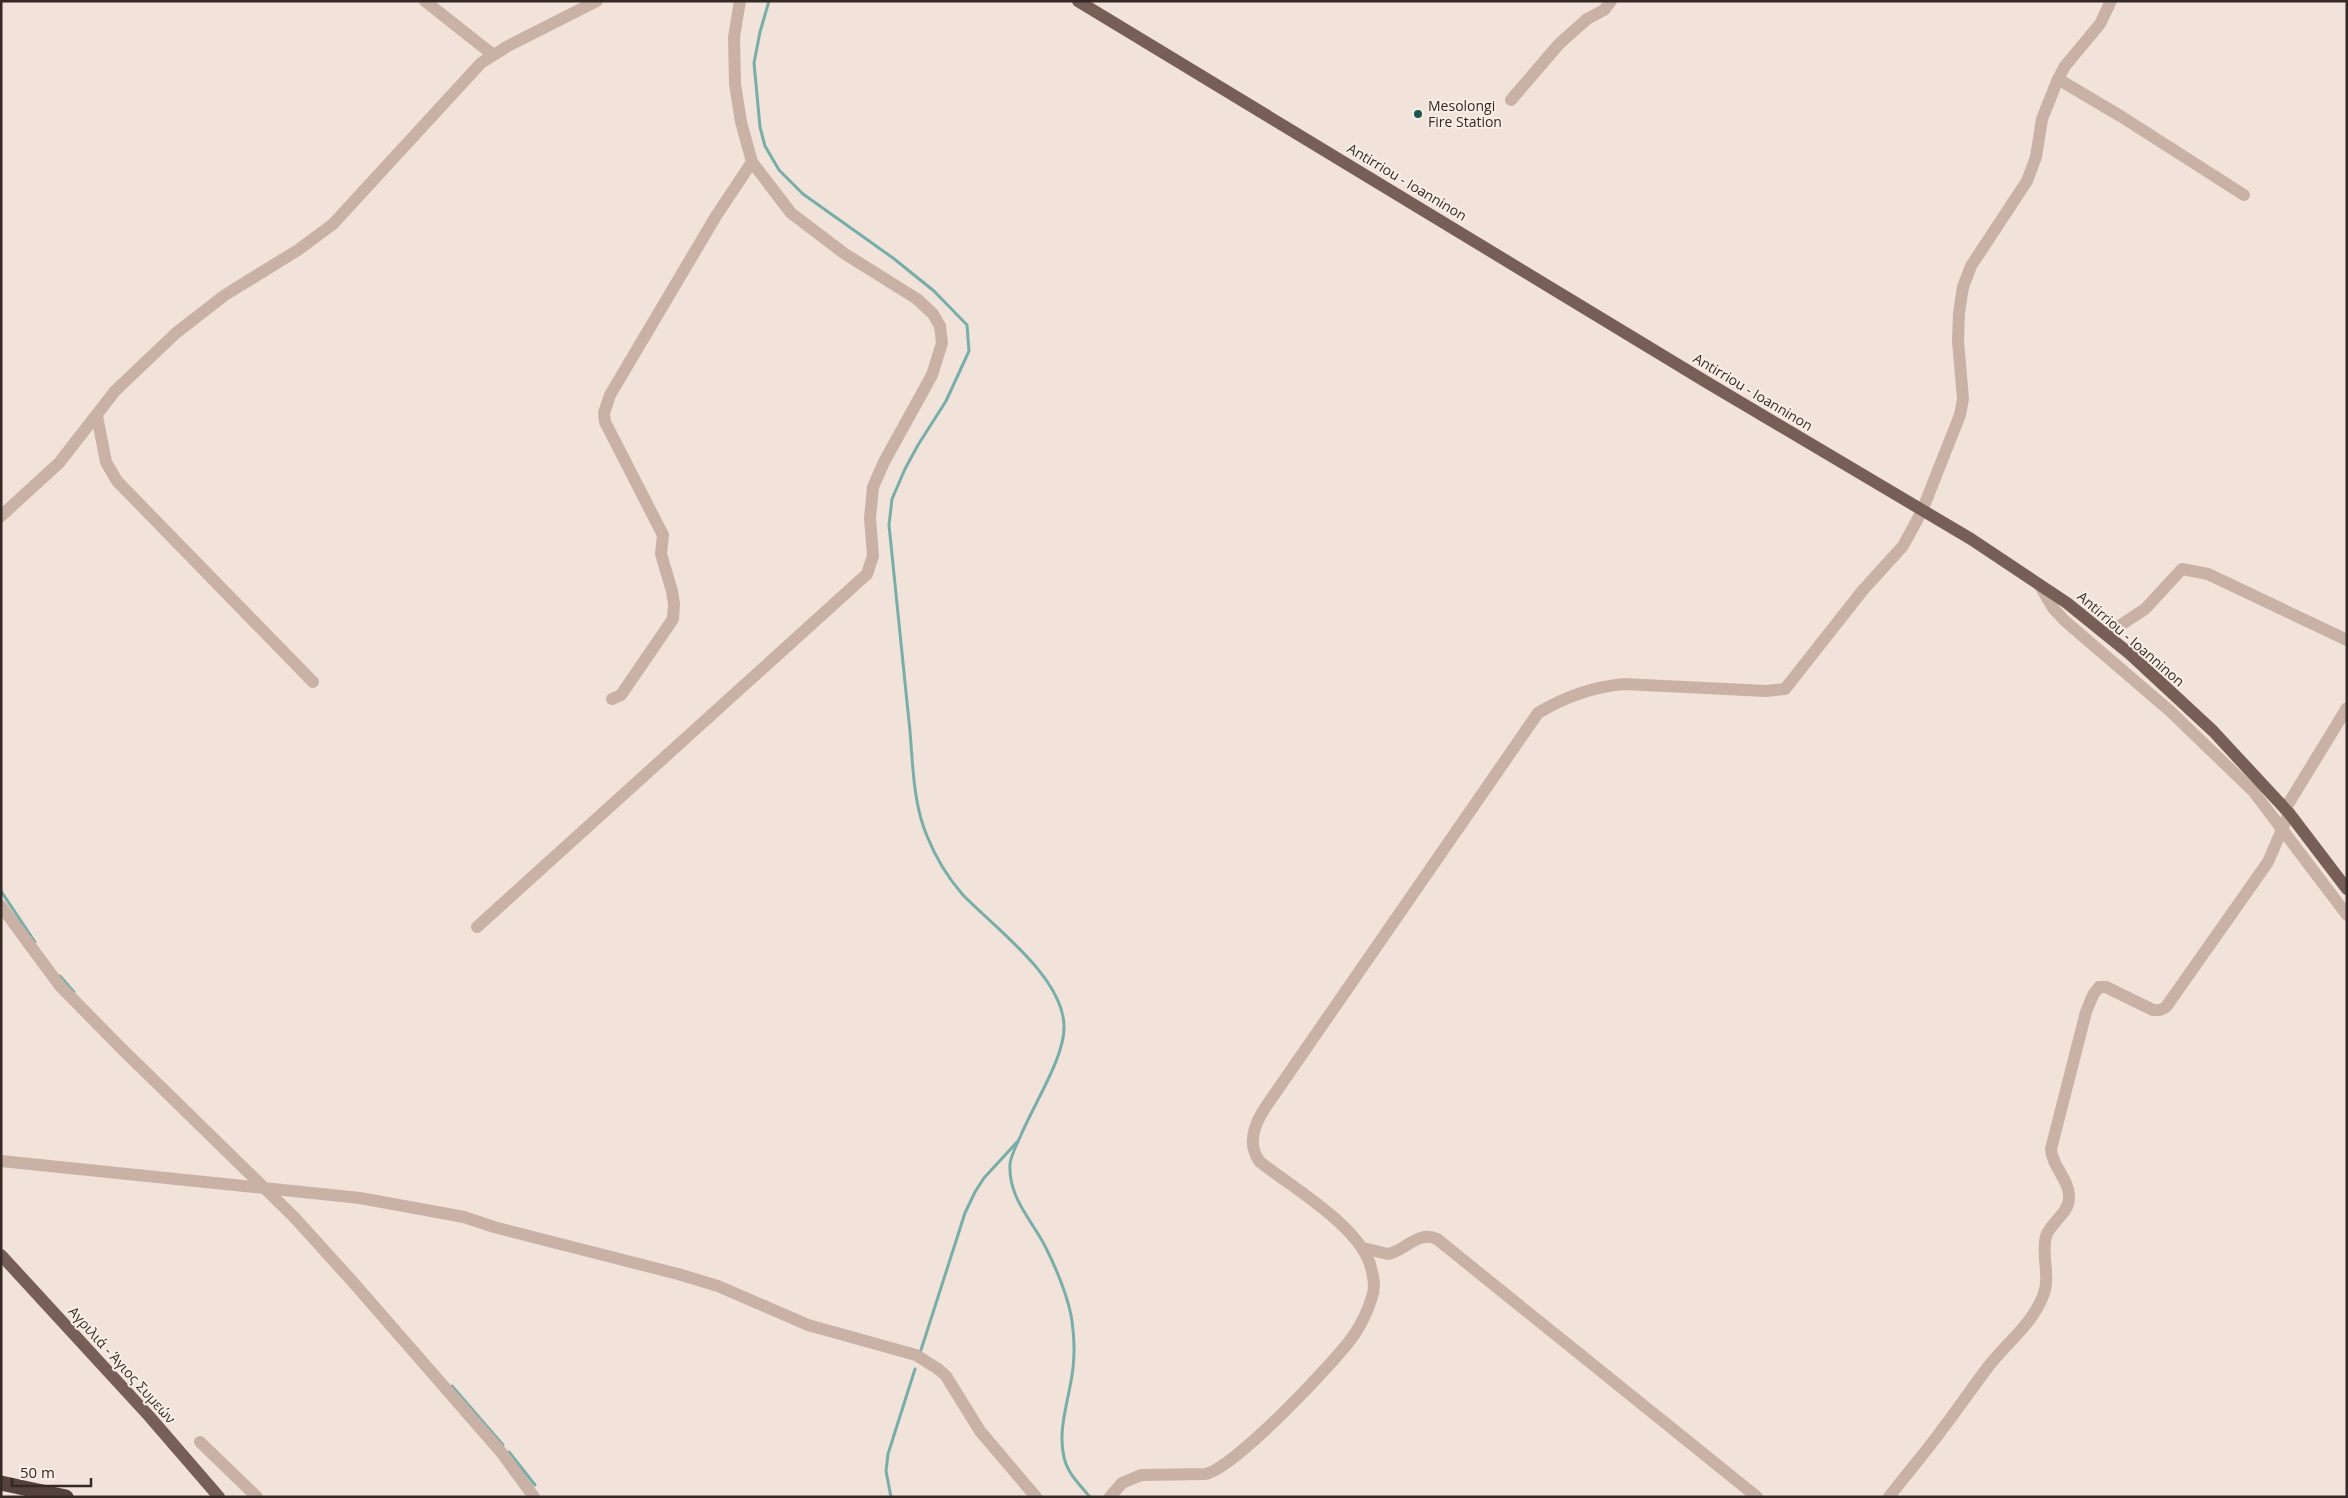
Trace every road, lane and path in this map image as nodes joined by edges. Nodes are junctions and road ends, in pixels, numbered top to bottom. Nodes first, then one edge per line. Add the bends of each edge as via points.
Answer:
1 (425, 1) edge
2 (597, 1) edge
3 (740, 1) edge
4 (1078, 1) edge
5 (1611, 1) edge
6 (2112, 1) edge
7 (492, 54) junction
8 (2058, 79) junction
9 (1511, 100) dead end
10 (752, 162) junction
11 (2244, 194) dead end
12 (97, 416) junction
13 (1922, 511) junction
14 (1, 516) edge
15 (2039, 584) junction
16 (2108, 634) junction
17 (2347, 640) edge
18 (313, 682) dead end
19 (612, 699) dead end
20 (2347, 708) edge
21 (2287, 811) junction
22 (2283, 830) junction
23 (2347, 889) edge
24 (1, 906) edge
25 (2347, 915) edge
26 (478, 927) dead end
27 (1, 1161) edge
28 (265, 1188) junction
29 (1363, 1248) junction
30 (1, 1256) edge
31 (200, 1442) dead end
32 (1, 1483) edge
33 (66, 1497) edge
34 (219, 1497) edge
35 (257, 1497) edge
36 (534, 1497) edge
37 (1036, 1497) edge
38 (1110, 1497) edge
39 (1758, 1497) edge
40 (1889, 1497) edge

1 - 7 street
2 - 7 street
3 - 10 street via 734,37 735,84
4 - 13 main road, Antirriou - Ioanninon
5 - 9 street via 1559,44
6 - 8 street via 2100,24
7 - 12 street via 333,224 182,328 132,374
8 - 11 street
8 - 13 street via 2042,119 2036,157 2027,181 1971,266 1963,287 1958,341 1962,389 1960,415
10 - 19 street via 716,216 606,406 605,422 662,535 662,554 674,604 670,625 621,695
10 - 26 street via 791,213 845,254 917,299 940,326 942,343 932,375 884,462 874,487 870,518 873,556 870,570
12 - 14 street via 59,463
12 - 18 street via 106,462 117,481
13 - 15 main road, Antirriou - Ioanninon
13 - 29 street via 1903,546 1863,590 1785,689 1766,691 1624,684 1572,695 1538,713 1264,1110 1256,1128 1252,1141 1260,1162 1326,1212
15 - 16 main road, Antirriou - Ioanninon
15 - 22 street via 2065,621 2226,764 2253,791
16 - 17 street via 2138,614 2178,572 2186,569 2208,574
16 - 21 main road, Antirriou - Ioanninon via 2213,731
20 - 21 street
21 - 22 street
21 - 23 main road, Antirriou - Ioanninon
22 - 25 street
22 - 40 street via 2268,862 2166,1007 2153,1010 2106,987 2095,990 2086,1012 2051,1149 2052,1162 2067,1188 2069,1200 2046,1236 2046,1286 2043,1295 2026,1327 1988,1366
24 - 28 street via 60,986
27 - 28 street
28 - 36 street via 352,1281 501,1452
28 - 37 street via 360,1198 464,1217 718,1286 808,1325 916,1355 946,1376 980,1431
29 - 38 street via 1374,1285 1369,1306 1354,1335 1306,1390 1252,1441 1215,1470 1205,1474 1141,1475 1122,1483
29 - 39 street via 1392,1254 1421,1238 1438,1239
30 - 34 main road, Αγριλιά - Άγιος Συμεών
31 - 35 street
32 - 33 highway

